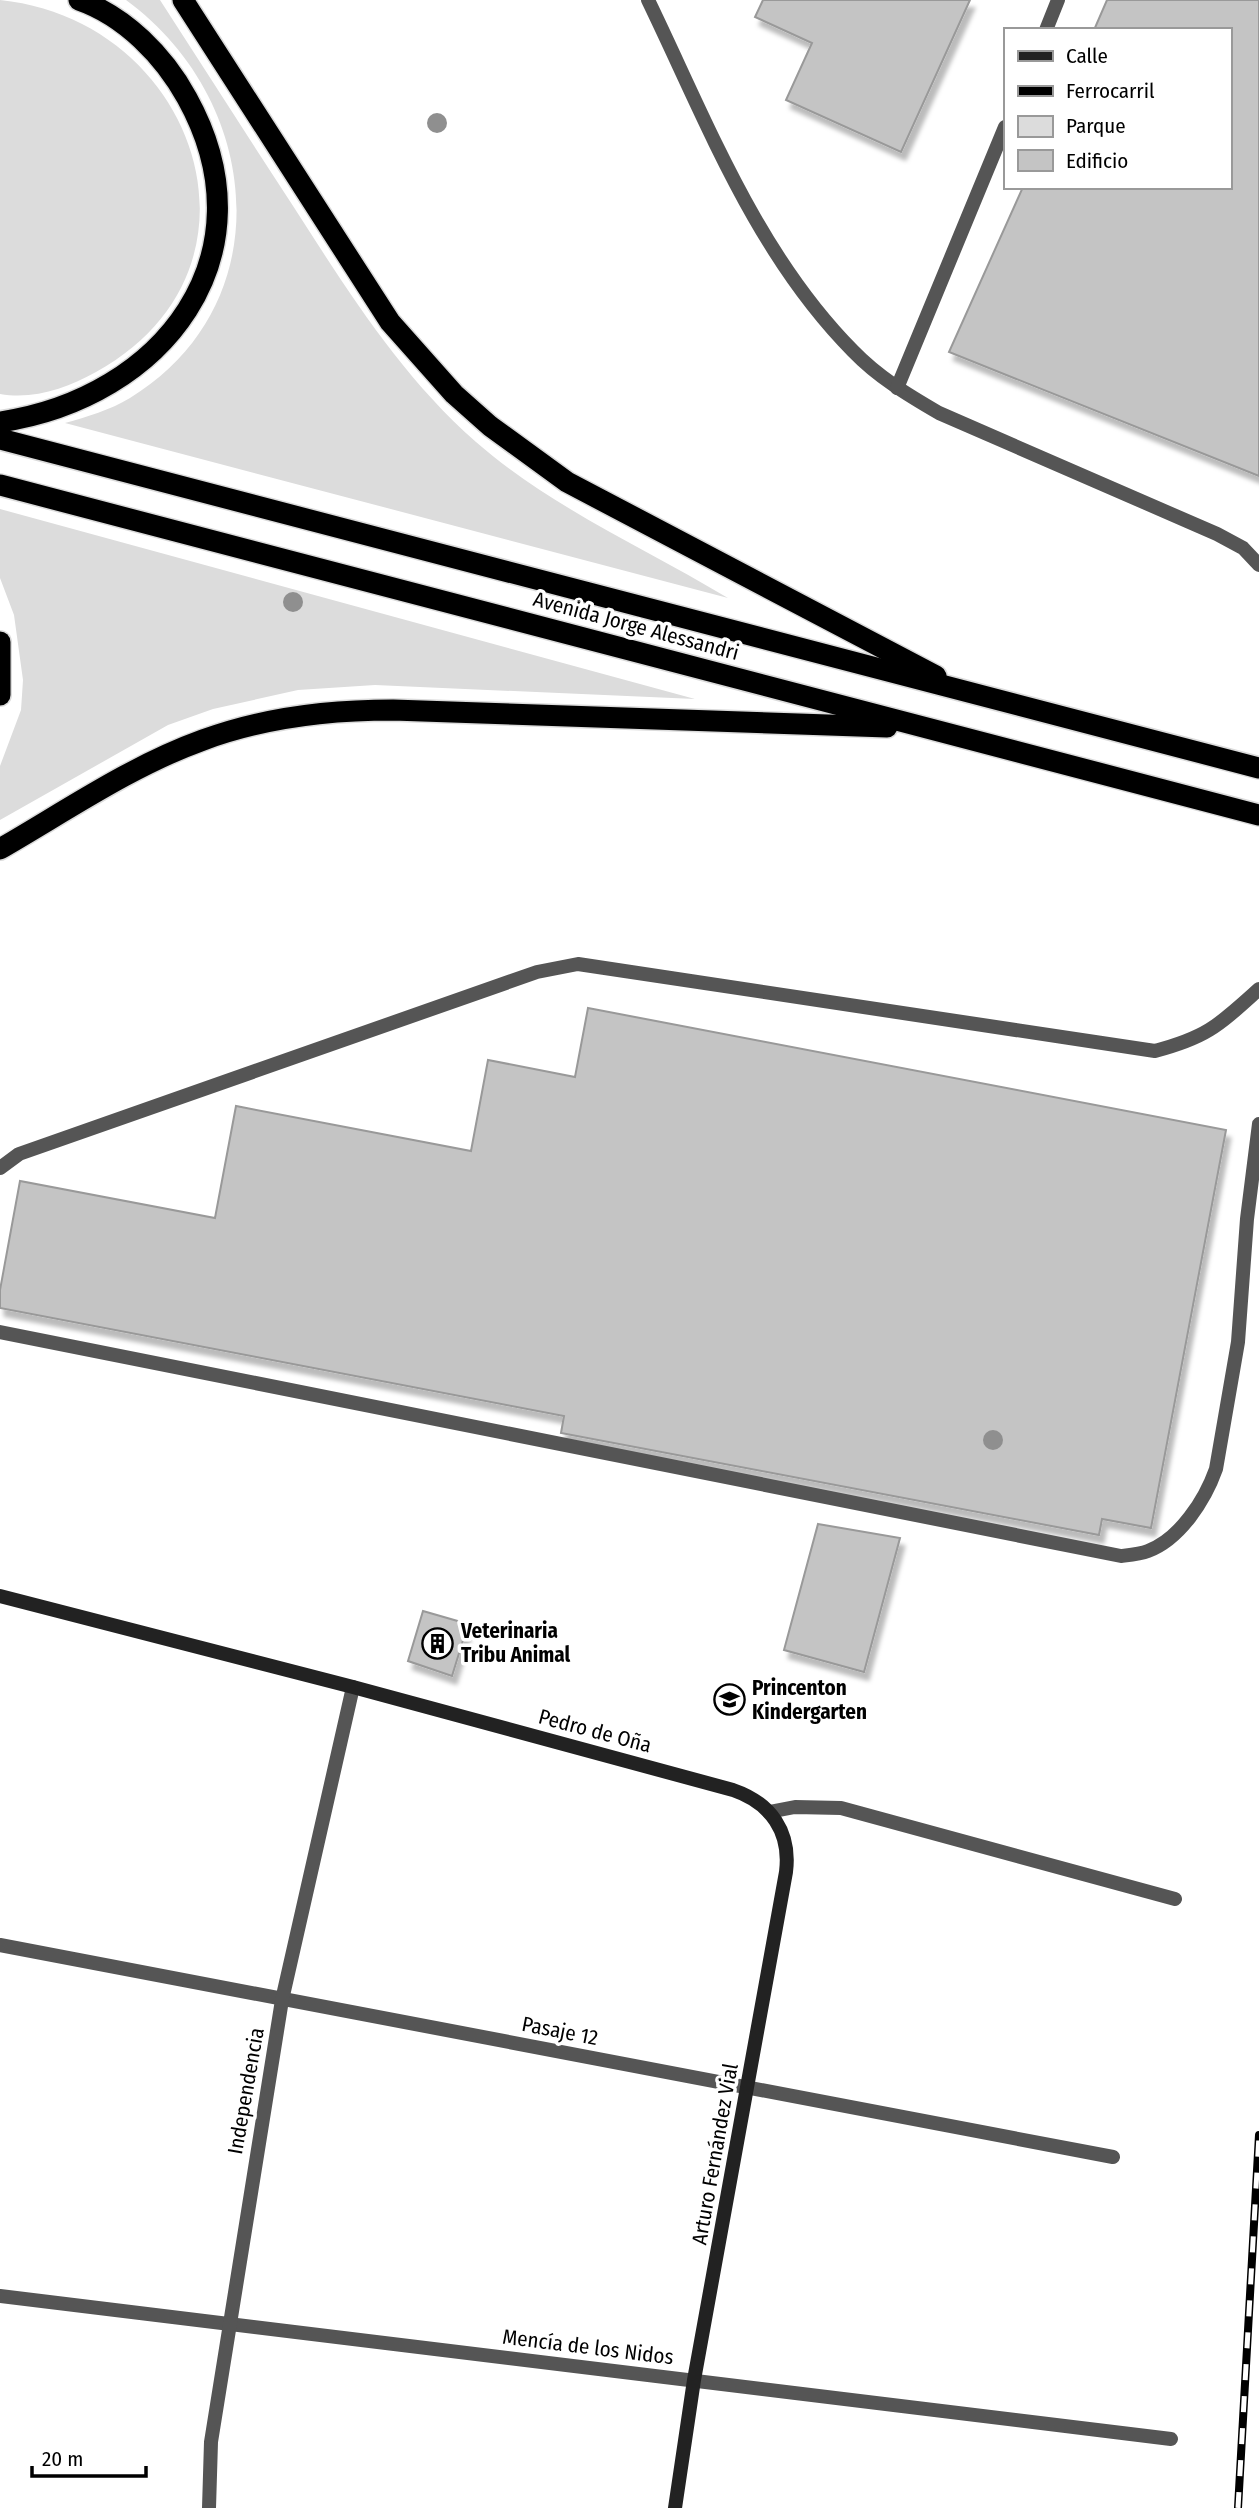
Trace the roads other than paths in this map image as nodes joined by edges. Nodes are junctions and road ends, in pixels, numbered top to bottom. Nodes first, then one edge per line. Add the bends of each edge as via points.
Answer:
1 (79, 0) edge
2 (183, 0) edge
3 (648, 0) edge
4 (1058, 0) edge
5 (1047, 28) edge
6 (1004, 129) edge
7 (897, 388) junction
8 (0, 422) edge
9 (0, 439) edge
10 (0, 485) edge
11 (1259, 565) edge
12 (0, 642) edge
13 (965, 692) junction
14 (0, 695) edge
15 (928, 729) junction
16 (1259, 768) edge
17 (1259, 815) edge
18 (0, 849) edge
19 (1259, 989) edge
20 (1259, 1124) edge
21 (0, 1168) edge
22 (0, 1332) edge
23 (0, 1596) edge
24 (353, 1687) junction
25 (769, 1812) junction
26 (1175, 1899) dead end
27 (0, 1945) edge
28 (282, 2000) junction
29 (748, 2088) junction
30 (1113, 2157) dead end
31 (0, 2296) edge
32 (227, 2326) junction
33 (694, 2380) junction
34 (1171, 2440) dead end
35 (209, 2508) edge
36 (676, 2508) edge

1 - 8 highway via 137,35 173,76 197,116 216,184 213,247 190,307 147,358 79,398
2 - 13 highway via 390,322 481,418 568,482
3 - 7 street via 753,219 782,265 854,353
4 - 5 street
6 - 7 street
7 - 11 street via 939,413 1217,534 1243,548
9 - 13 highway, Avenida Jorge Alessandri
10 - 15 highway, Avenida Jorge Alessandri
12 - 14 highway
13 - 16 highway, Avenida Jorge Alessandri
15 - 17 highway, Avenida Jorge Alessandri
15 - 18 highway via 393,710 292,716 203,740 163,757
19 - 21 street via 1215,1029 1155,1051 578,964 537,972 32,1150
20 - 22 street via 1238,1342 1216,1469 1209,1488 1168,1539 1148,1551 1121,1556
23 - 24 street, Pedro de Oña
24 - 25 street, Pedro de Oña via 733,1790
24 - 28 street, Independencia
25 - 26 street via 795,1807 841,1808
25 - 29 street, Arturo Fernández Vial via 785,1839 788,1855
27 - 28 street, Pasaje 12
28 - 29 street, Pasaje 12
28 - 32 street, Independencia
29 - 30 street, Pasaje 12
29 - 33 street, Arturo Fernández Vial
31 - 32 street, Mencía de los Nidos
32 - 33 street, Mencía de los Nidos
32 - 35 street, Independencia via 211,2442
33 - 34 street, Mencía de los Nidos
33 - 36 street, Arturo Fernández Vial

